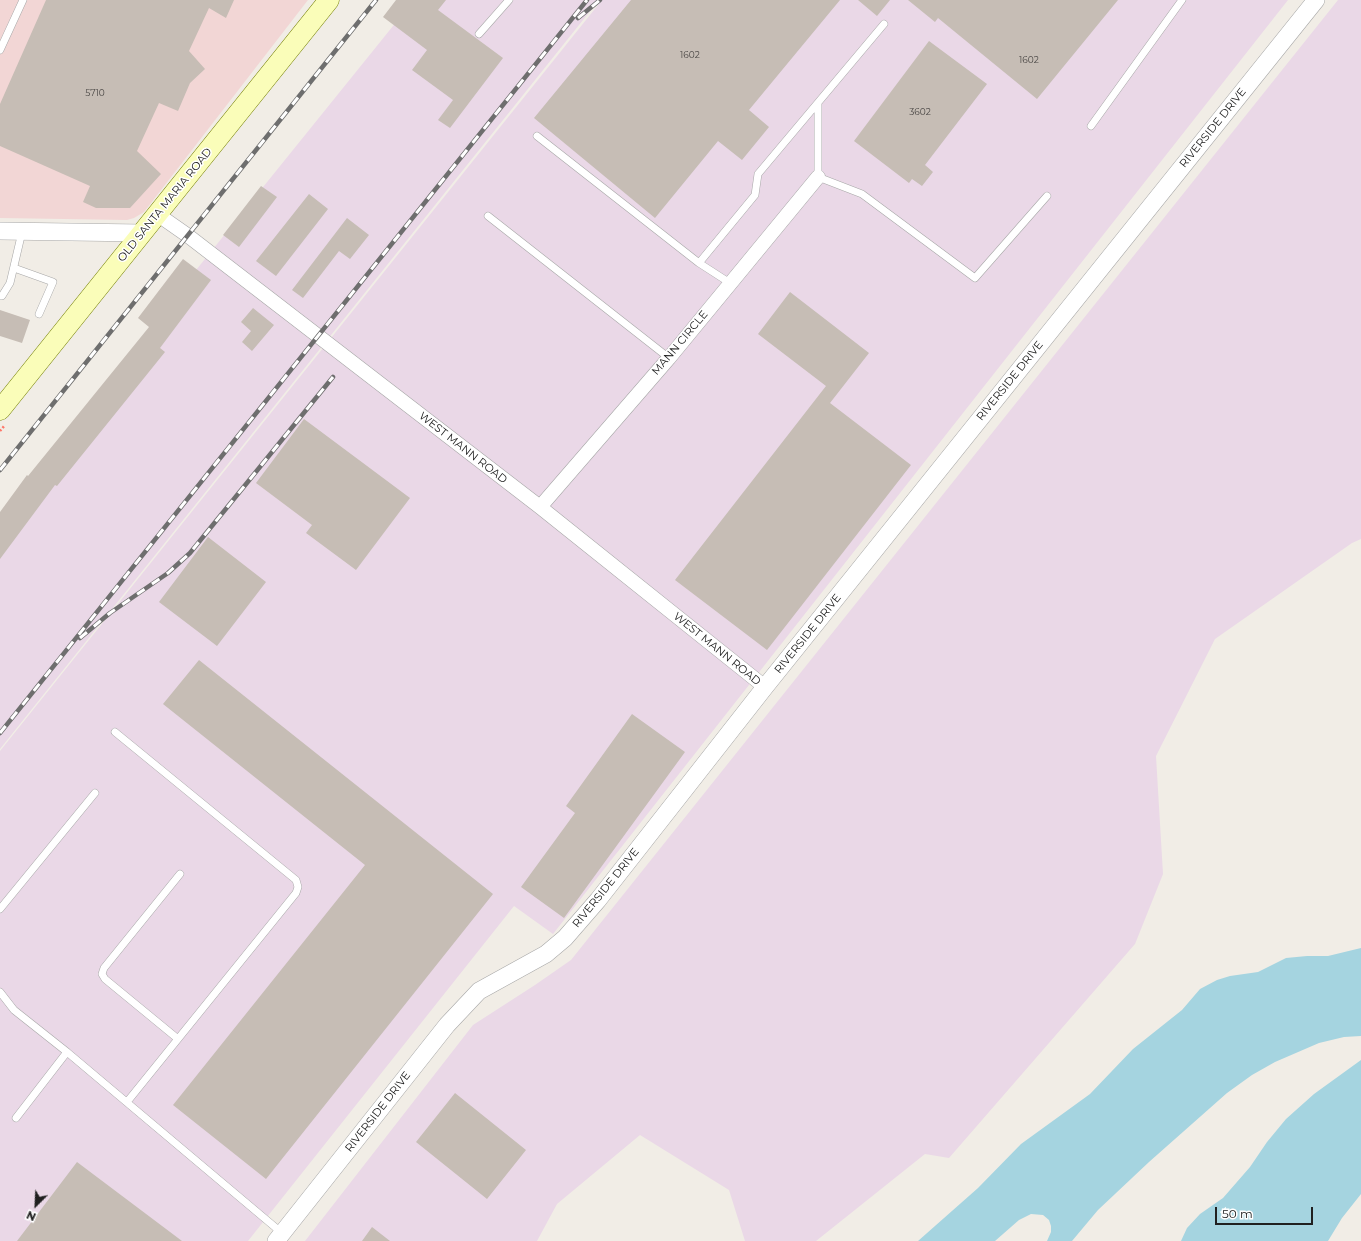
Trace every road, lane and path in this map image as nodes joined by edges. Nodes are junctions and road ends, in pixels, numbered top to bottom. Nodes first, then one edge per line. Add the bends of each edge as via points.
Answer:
1 (23, 0) edge
2 (329, 0) edge
3 (509, 0) edge
4 (1182, 0) edge
5 (1316, 0) edge
6 (884, 24) dead end
7 (479, 34) dead end
8 (0, 50) edge
9 (818, 103) junction
10 (1091, 126) dead end
11 (537, 136) dead end
12 (818, 177) junction
13 (1047, 196) dead end
14 (157, 214) junction
15 (488, 216) dead end
16 (0, 231) edge
17 (22, 231) junction
18 (142, 232) junction
19 (699, 263) junction
20 (14, 268) junction
21 (730, 283) junction
22 (0, 296) edge
23 (39, 314) dead end
24 (669, 358) junction
25 (2, 404) edge
26 (540, 507) junction
27 (765, 687) junction
28 (115, 732) dead end
29 (95, 793) dead end
30 (180, 874) dead end
31 (0, 909) edge
32 (0, 992) edge
33 (178, 1039) junction
34 (67, 1052) junction
35 (126, 1102) junction
36 (16, 1118) dead end
37 (279, 1237) edge

1 - 8 lane
2 - 14 main road, OLD SANTA MARIA ROAD
3 - 7 lane
4 - 10 lane
5 - 27 street, RIVERSIDE DRIVE
6 - 9 lane
9 - 12 lane
9 - 19 lane via 758,174 755,195
11 - 19 lane
12 - 13 lane via 862,194 975,278
12 - 21 street, MANN CIRCLE
14 - 18 main road, OLD SANTA MARIA ROAD
14 - 26 street, WEST MANN ROAD
15 - 24 lane
16 - 17 street
17 - 18 street
17 - 20 lane
18 - 25 main road, OLD SANTA MARIA ROAD
19 - 21 lane
20 - 22 lane via 10,283
20 - 23 lane via 53,282
21 - 24 street, MANN CIRCLE
24 - 26 street, MANN CIRCLE
26 - 27 street, WEST MANN ROAD
27 - 37 street, RIVERSIDE DRIVE via 598,900 565,938 546,954 479,991 447,1025
28 - 33 lane via 296,880 298,887 296,893
29 - 31 lane
30 - 33 lane via 104,968 102,974
32 - 34 lane via 14,1010
33 - 35 lane
34 - 35 lane
34 - 36 lane
35 - 37 lane

